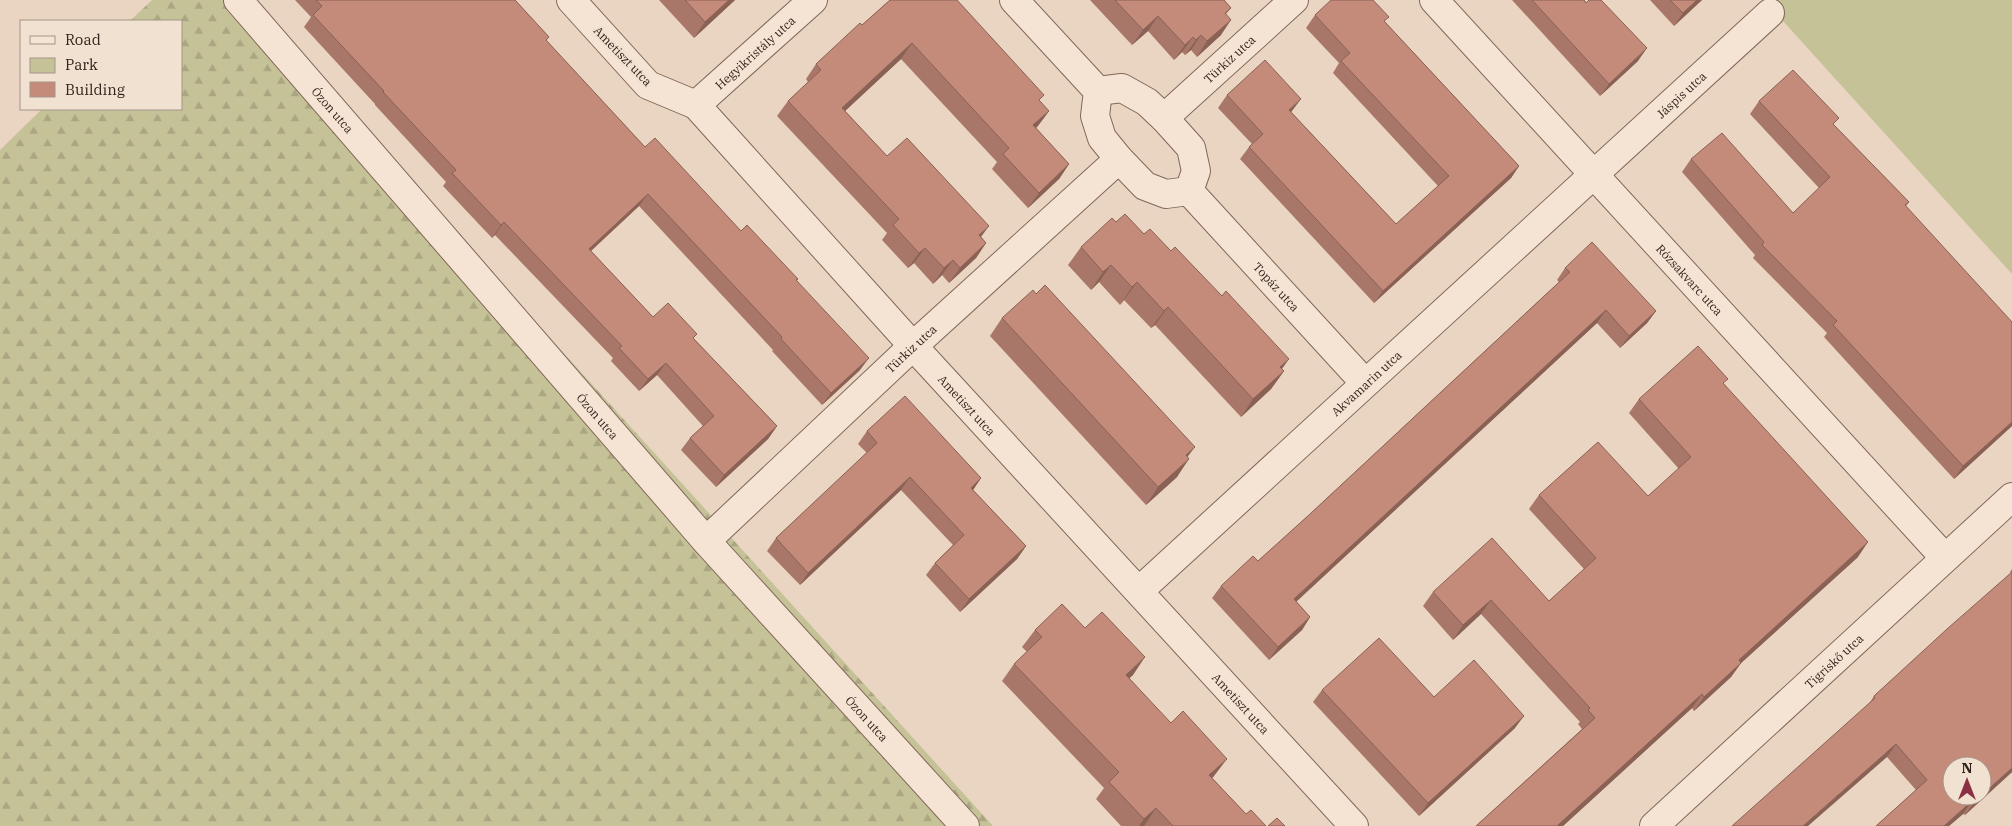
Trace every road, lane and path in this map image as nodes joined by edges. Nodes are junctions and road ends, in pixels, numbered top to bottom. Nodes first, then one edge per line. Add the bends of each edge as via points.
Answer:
1 (238, 0) edge
2 (571, 0) edge
3 (813, 0) edge
4 (1014, 0) edge
5 (1294, 0) edge
6 (1434, 0) edge
7 (1770, 13) dead end
8 (1098, 91) junction
9 (696, 106) junction
10 (1164, 118) junction
11 (1120, 159) junction
12 (1592, 174) junction
13 (1189, 191) junction
14 (913, 346) junction
15 (1365, 383) junction
16 (2012, 497) edge
17 (706, 540) junction
18 (1945, 558) junction
19 (1139, 591) junction
20 (965, 826) edge
21 (1354, 826) edge
22 (1654, 826) edge

1 - 17 street, Ózon utca
2 - 9 street, Ametiszt utca via 648,86
3 - 9 street, Hegyikristály utca
4 - 8 street
5 - 10 street, Türkiz utca
6 - 12 street, Rózsakvarc utca
7 - 12 street, Jáspis utca
8 - 10 street via 1122,88 1147,102
8 - 11 street via 1095,116 1102,138
9 - 14 street, Ametiszt utca
10 - 13 street via 1191,148 1196,171
11 - 13 street via 1145,186 1166,194
11 - 14 street, Türkiz utca
12 - 15 street, Akvamarin utca
12 - 18 street, Rózsakvarc utca
13 - 15 street, Topáz utca
14 - 17 street, Türkiz utca
14 - 19 street, Ametiszt utca
15 - 19 street, Akvamarin utca
16 - 18 street, Tigriskő utca
17 - 20 street, Ózon utca
18 - 22 street, Tigriskő utca
19 - 21 street, Ametiszt utca

